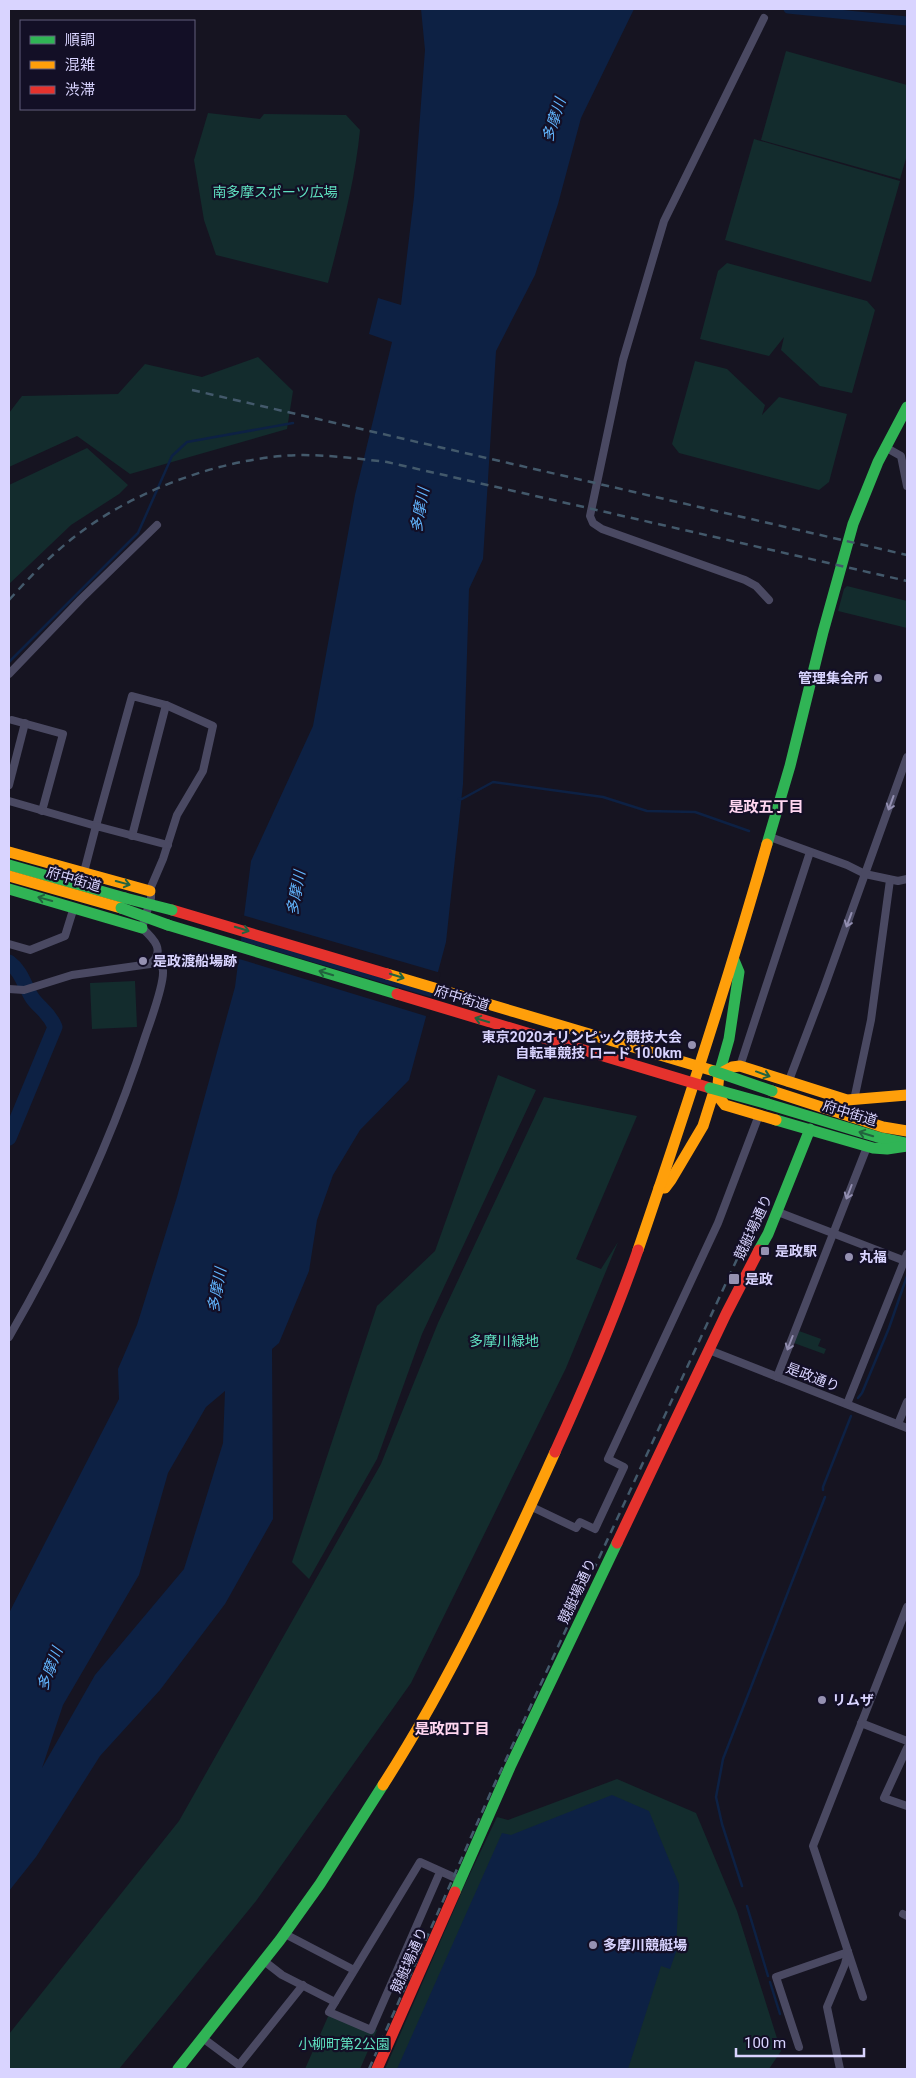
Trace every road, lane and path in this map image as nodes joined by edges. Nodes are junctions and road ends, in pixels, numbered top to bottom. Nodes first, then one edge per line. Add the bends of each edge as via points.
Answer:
1 (764, 18) dead end
2 (907, 407) edge
3 (885, 447) junction
4 (907, 486) edge
5 (157, 525) dead end
6 (769, 600) dead end
7 (9, 674) edge
8 (166, 705) junction
9 (12, 720) dead end
10 (25, 723) junction
11 (907, 757) edge
12 (905, 771) edge
13 (9, 784) edge
14 (9, 801) edge
15 (42, 810) junction
16 (96, 826) junction
17 (132, 836) junction
18 (770, 837) junction
19 (168, 845) junction
20 (9, 852) edge
21 (810, 852) junction
22 (9, 865) edge
23 (84, 872) junction
24 (865, 874) junction
25 (9, 876) edge
26 (907, 879) edge
27 (890, 880) junction
28 (9, 889) edge
29 (150, 891) junction
30 (123, 903) junction
31 (74, 907) junction
32 (142, 928) junction
33 (9, 944) edge
34 (157, 958) junction
35 (734, 960) junction
36 (9, 989) edge
37 (726, 1050) junction
38 (698, 1066) junction
39 (736, 1067) junction
40 (717, 1073) junction
41 (693, 1083) junction
42 (788, 1083) junction
43 (713, 1088) junction
44 (907, 1095) edge
45 (854, 1100) junction
46 (725, 1106) junction
47 (707, 1112) junction
48 (759, 1114) junction
49 (810, 1129) junction
50 (907, 1131) edge
51 (907, 1145) edge
52 (867, 1147) junction
53 (659, 1188) junction
54 (778, 1212) junction
55 (833, 1234) junction
56 (906, 1258) edge
57 (9, 1337) edge
58 (709, 1350) junction
59 (777, 1377) junction
60 (907, 1402) edge
61 (847, 1404) junction
62 (898, 1424) junction
63 (907, 1428) edge
64 (532, 1507) junction
65 (907, 1607) edge
66 (861, 1723) junction
67 (907, 1741) edge
68 (907, 1748) edge
69 (907, 1806) edge
70 (440, 1872) junction
71 (460, 1880) junction
72 (285, 1934) junction
73 (848, 1952) junction
74 (264, 1961) junction
75 (354, 1970) junction
76 (303, 1986) junction
77 (863, 1997) dead end
78 (335, 2002) junction
79 (204, 2038) junction
80 (799, 2047) dead end
81 (178, 2069) edge
82 (377, 2069) edge
83 (840, 2069) edge

1 - 6 street via 664,221 623,360 590,516 593,523 602,529 745,580
2 - 3 main road
3 - 4 street via 901,456
3 - 18 main road via 853,524
5 - 7 street
8 - 16 street via 132,696
8 - 17 street
8 - 19 street via 213,726 203,771 176,815
9 - 10 street
10 - 13 street
10 - 15 street via 63,734
11 - 12 street
12 -> 24 street
14 - 15 street
15 - 16 street
16 - 17 street
16 - 23 street
17 - 19 street
18 - 21 street
18 - 35 main road
19 - 29 street
20 - 23 main road
21 - 24 street via 847,864
21 - 39 street
22 - 30 main road, 府中街道
23 -> 29 main road
24 - 27 street
24 -> 42 street
25 - 30 main road, 府中街道
26 - 27 street
27 - 45 street via 872,1020
31 -> 28 main road
29 - 32 street
30 -> 38 main road, 府中街道, bridge via 195,915
41 -> 30 main road, 府中街道, bridge via 168,925
31 - 32 main road
31 - 33 street via 65,936 30,950
32 - 34 street via 156,943
34 - 36 street via 150,964 72,975 28,989
34 - 57 street via 163,971 149,1027 124,1098 90,1182
35 - 37 main road via 739,972
35 - 38 main road
37 - 39 main road via 727,1061
37 - 40 main road
38 - 40 main road, 府中街道
38 - 41 main road
39 - 40 main road
39 -> 42 main road
40 - 43 main road
40 - 50 main road, 府中街道, bridge via 883,1127
41 - 43 main road, 府中街道
41 - 53 main road
42 - 45 main road
43 - 46 main road
43 - 47 main road
51 -> 43 main road, 府中街道, bridge
44 - 45 main road
46 - 47 main road
46 - 48 main road
47 - 53 main road via 703,1126 671,1180 665,1188
48 - 49 main road
48 - 64 street via 718,1223 608,1459 624,1466 595,1529 580,1522 576,1528
49 - 52 main road
49 - 54 main road, 競艇場通り
51 - 52 main road via 887,1149
52 -> 55 street
53 - 64 main road via 583,1391
54 - 55 street
54 - 58 main road, 競艇場通り
55 - 56 street
55 -> 59 street
56 - 61 street
58 - 59 street, 是政通り
58 - 71 main road, 競艇場通り
59 - 61 street, 是政通り
60 - 62 street
61 - 62 street, 是政通り
62 - 63 street, 是政通り
64 - 72 main road via 410,1742 352,1836
65 - 66 street
66 - 67 street
66 - 73 street via 813,1846
68 - 69 street via 884,1798
70 - 71 street
70 - 75 street via 420,1862
70 - 78 street via 371,2030 329,2012
71 - 82 main road, 競艇場通り
72 - 74 main road
72 - 75 street
73 - 77 street
73 - 80 street via 776,1977
73 - 83 street via 827,2007
74 - 76 street
74 - 79 main road
75 - 78 street
76 - 78 street
76 - 79 street via 239,2065
79 - 81 main road

